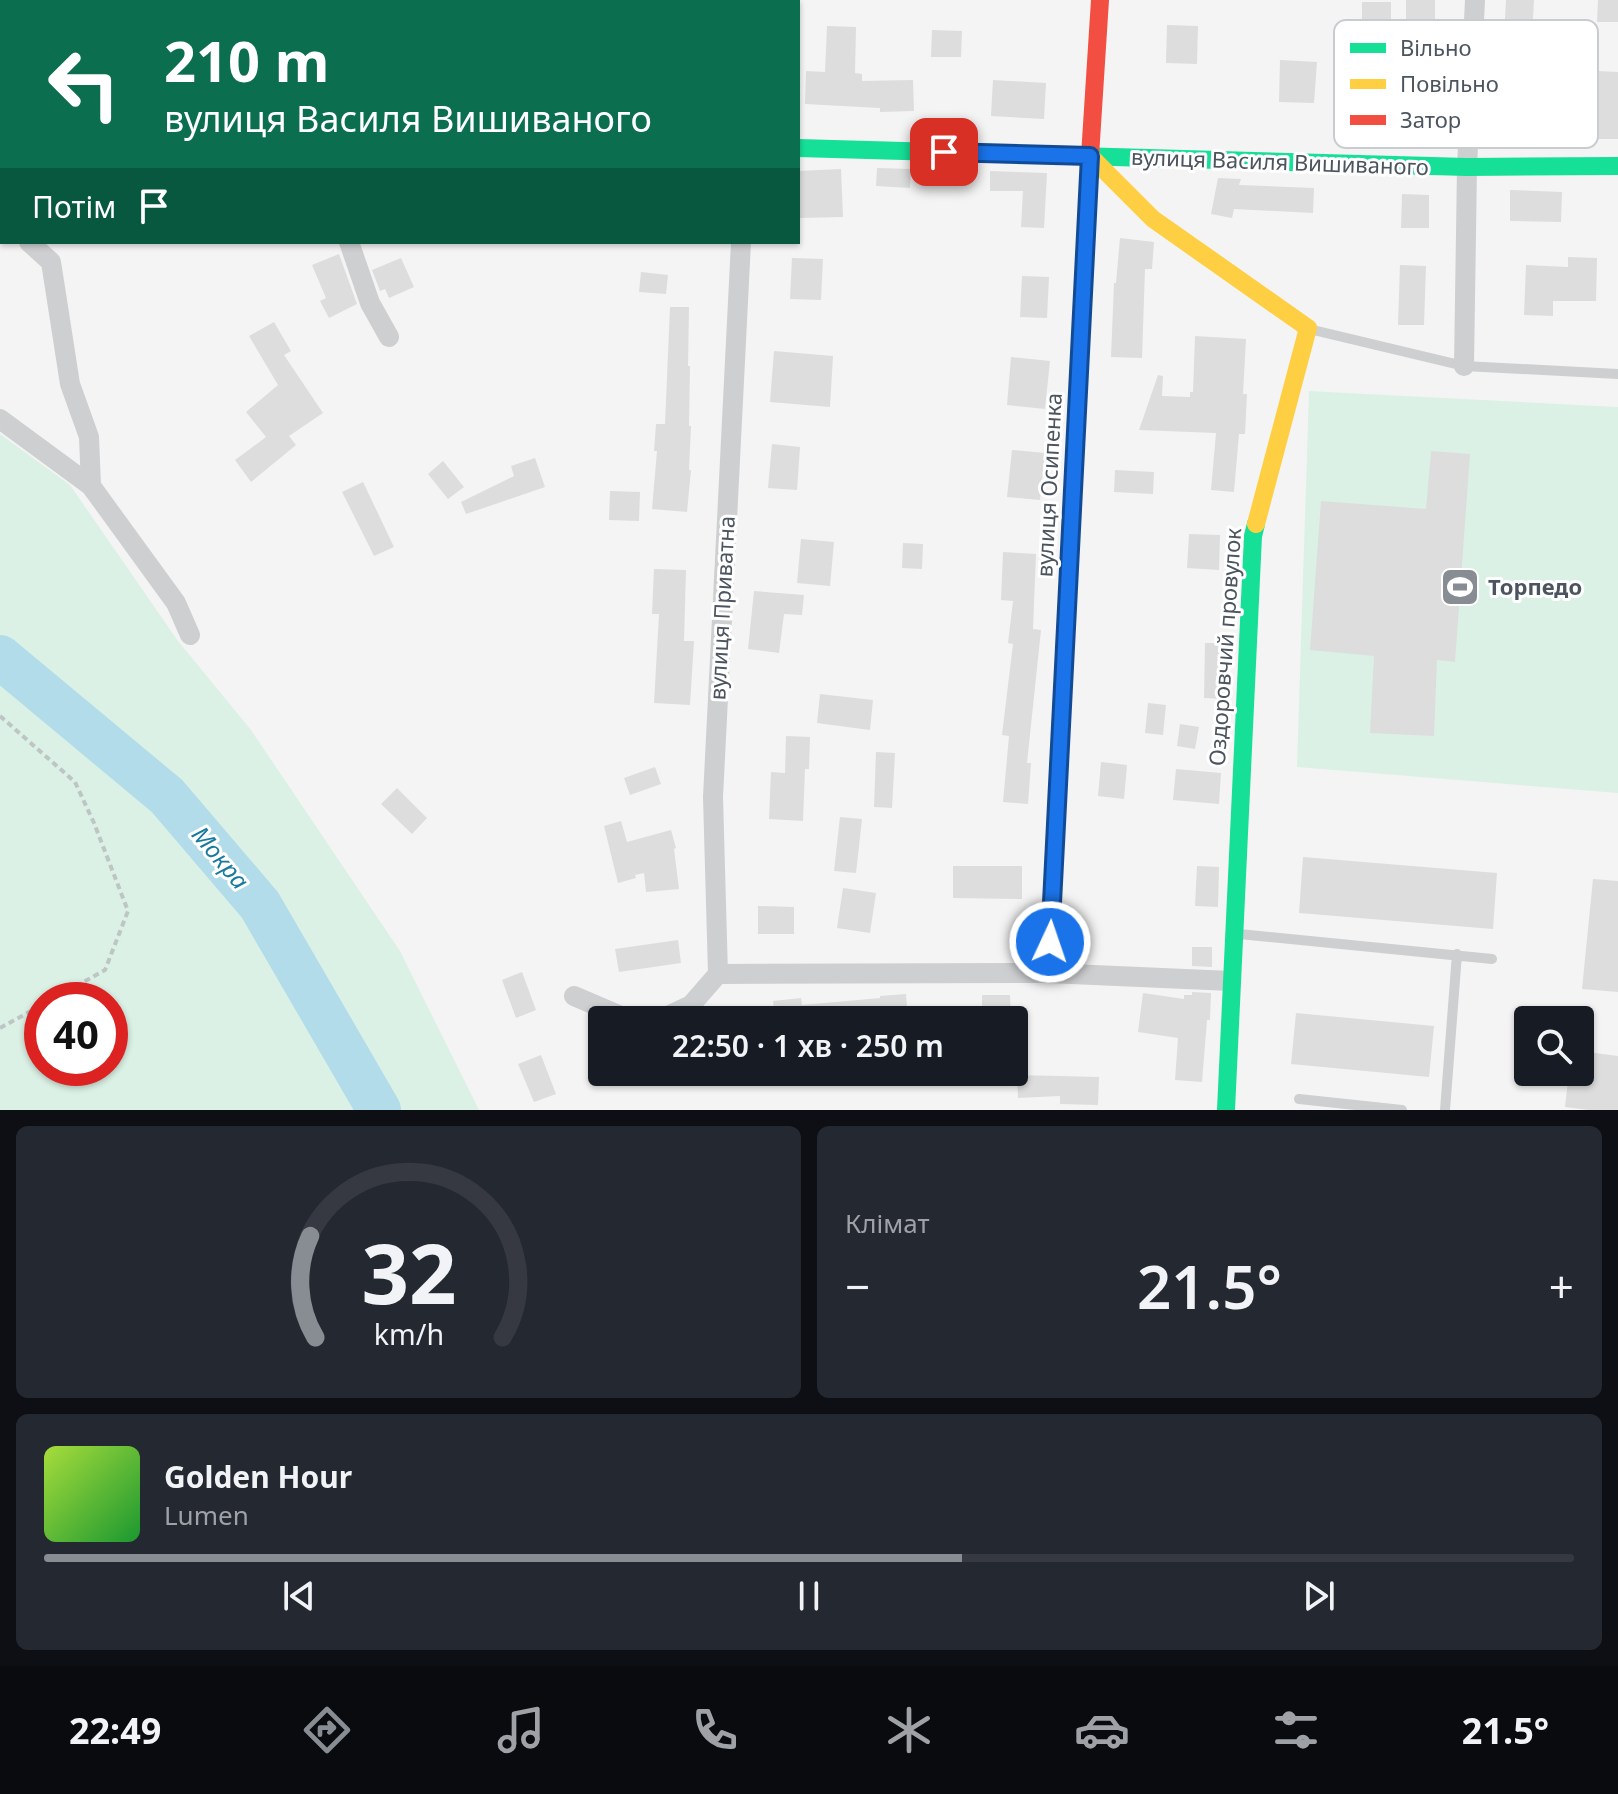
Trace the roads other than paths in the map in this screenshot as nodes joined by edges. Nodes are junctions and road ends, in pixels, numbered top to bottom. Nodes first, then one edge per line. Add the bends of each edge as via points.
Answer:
1 (1100, 0) edge
2 (1475, 0) edge
3 (1474, 20) edge
4 (800, 148) edge
5 (1468, 148) edge
6 (1090, 156) junction
7 (1618, 166) edge
8 (1467, 167) junction
9 (31, 244) edge
10 (350, 244) edge
11 (741, 244) edge
12 (1308, 328) junction
13 (389, 337) dead end
14 (1464, 366) junction
15 (1618, 374) edge
16 (0, 419) edge
17 (91, 486) junction
18 (190, 635) dead end
19 (1233, 933) junction
20 (1457, 954) junction
21 (1492, 959) dead end
22 (1048, 973) junction
23 (718, 974) junction
24 (1231, 981) junction
25 (574, 996) dead end
26 (597, 1006) edge
27 (689, 1006) edge
28 (1299, 1099) dead end
29 (1226, 1110) edge
30 (1402, 1110) edge
31 (1445, 1110) edge

1 - 6 street, вулиця Осипенка
2 - 3 street
4 - 6 street, вулиця Василя Вишиваного
5 - 8 street
6 - 8 street, вулиця Василя Вишиваного
6 - 12 street via 1153,219
6 - 22 street, вулиця Осипенка
7 - 8 street, вулиця Василя Вишиваного
8 - 14 street
9 - 17 street via 51,262 70,384 89,437
10 - 13 street via 370,303
11 - 23 street, вулиця Приватна via 713,797
12 - 14 lane
12 - 19 street, Оздоровчий провулок via 1253,536
14 - 15 lane
16 - 17 street
17 - 18 street via 176,603
19 - 20 lane
19 - 24 street, Оздоровчий провулок
20 - 21 lane
20 - 31 lane
22 - 23 street
22 - 24 street
23 - 27 street
24 - 29 street, Оздоровчий провулок
25 - 26 street
28 - 30 lane

